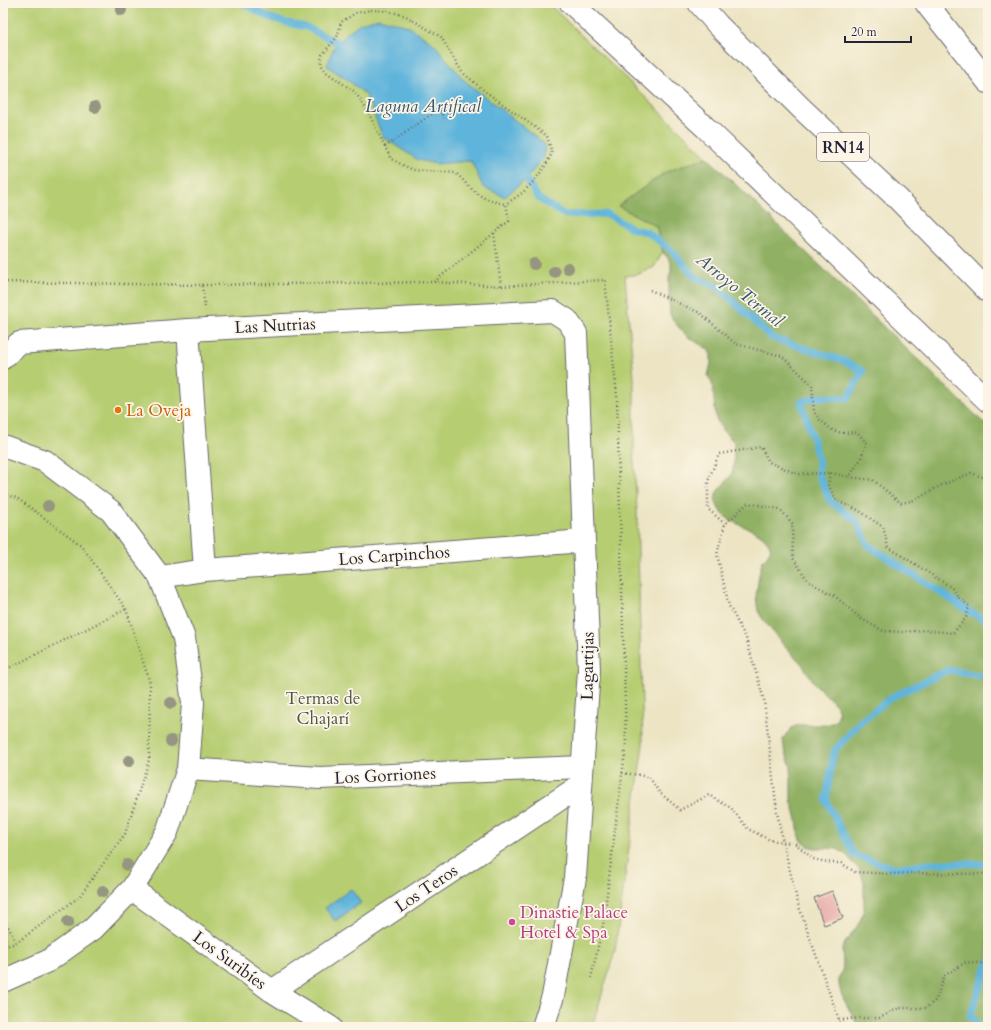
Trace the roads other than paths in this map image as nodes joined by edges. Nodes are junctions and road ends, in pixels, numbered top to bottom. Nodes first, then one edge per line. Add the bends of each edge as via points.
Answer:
1 (571, 3) edge
2 (699, 3) edge
3 (926, 3) edge
4 (988, 82) edge
5 (988, 291) edge
6 (553, 311) joint
7 (198, 329) junction
8 (3, 358) edge
9 (988, 401) edge
10 (3, 446) edge
11 (584, 541) junction
12 (205, 570) junction
13 (160, 577) junction
14 (188, 769) junction
15 (582, 776) junction
16 (132, 889) junction
17 (3, 981) edge
18 (272, 990) junction
19 (330, 1027) edge
20 (543, 1027) edge

1 - 9 main road via 706,128
2 - 5 main road, RN14 via 801,108 898,199
3 - 4 main road
6 - 7 main road, Las Nutrias
6 - 11 main road, Lagartijas via 567,320 576,333
7 - 8 main road, Las Nutrias via 19,343
7 - 12 main road
10 - 13 main road via 45,461 111,510
11 - 12 main road, Los Carpinchos
11 - 15 main road, Lagartijas via 589,670
12 - 13 main road, Los Carpinchos
13 - 14 main road via 184,638 193,703
14 - 15 main road, Los Gorriones via 320,778
14 - 16 main road via 166,832
15 - 18 main road, Los Teros
15 - 20 main road, Lagartijas via 575,878 553,996
16 - 17 main road via 93,929 48,961
16 - 18 main road, Los Suribíes
18 - 19 main road, Los Suribíes

